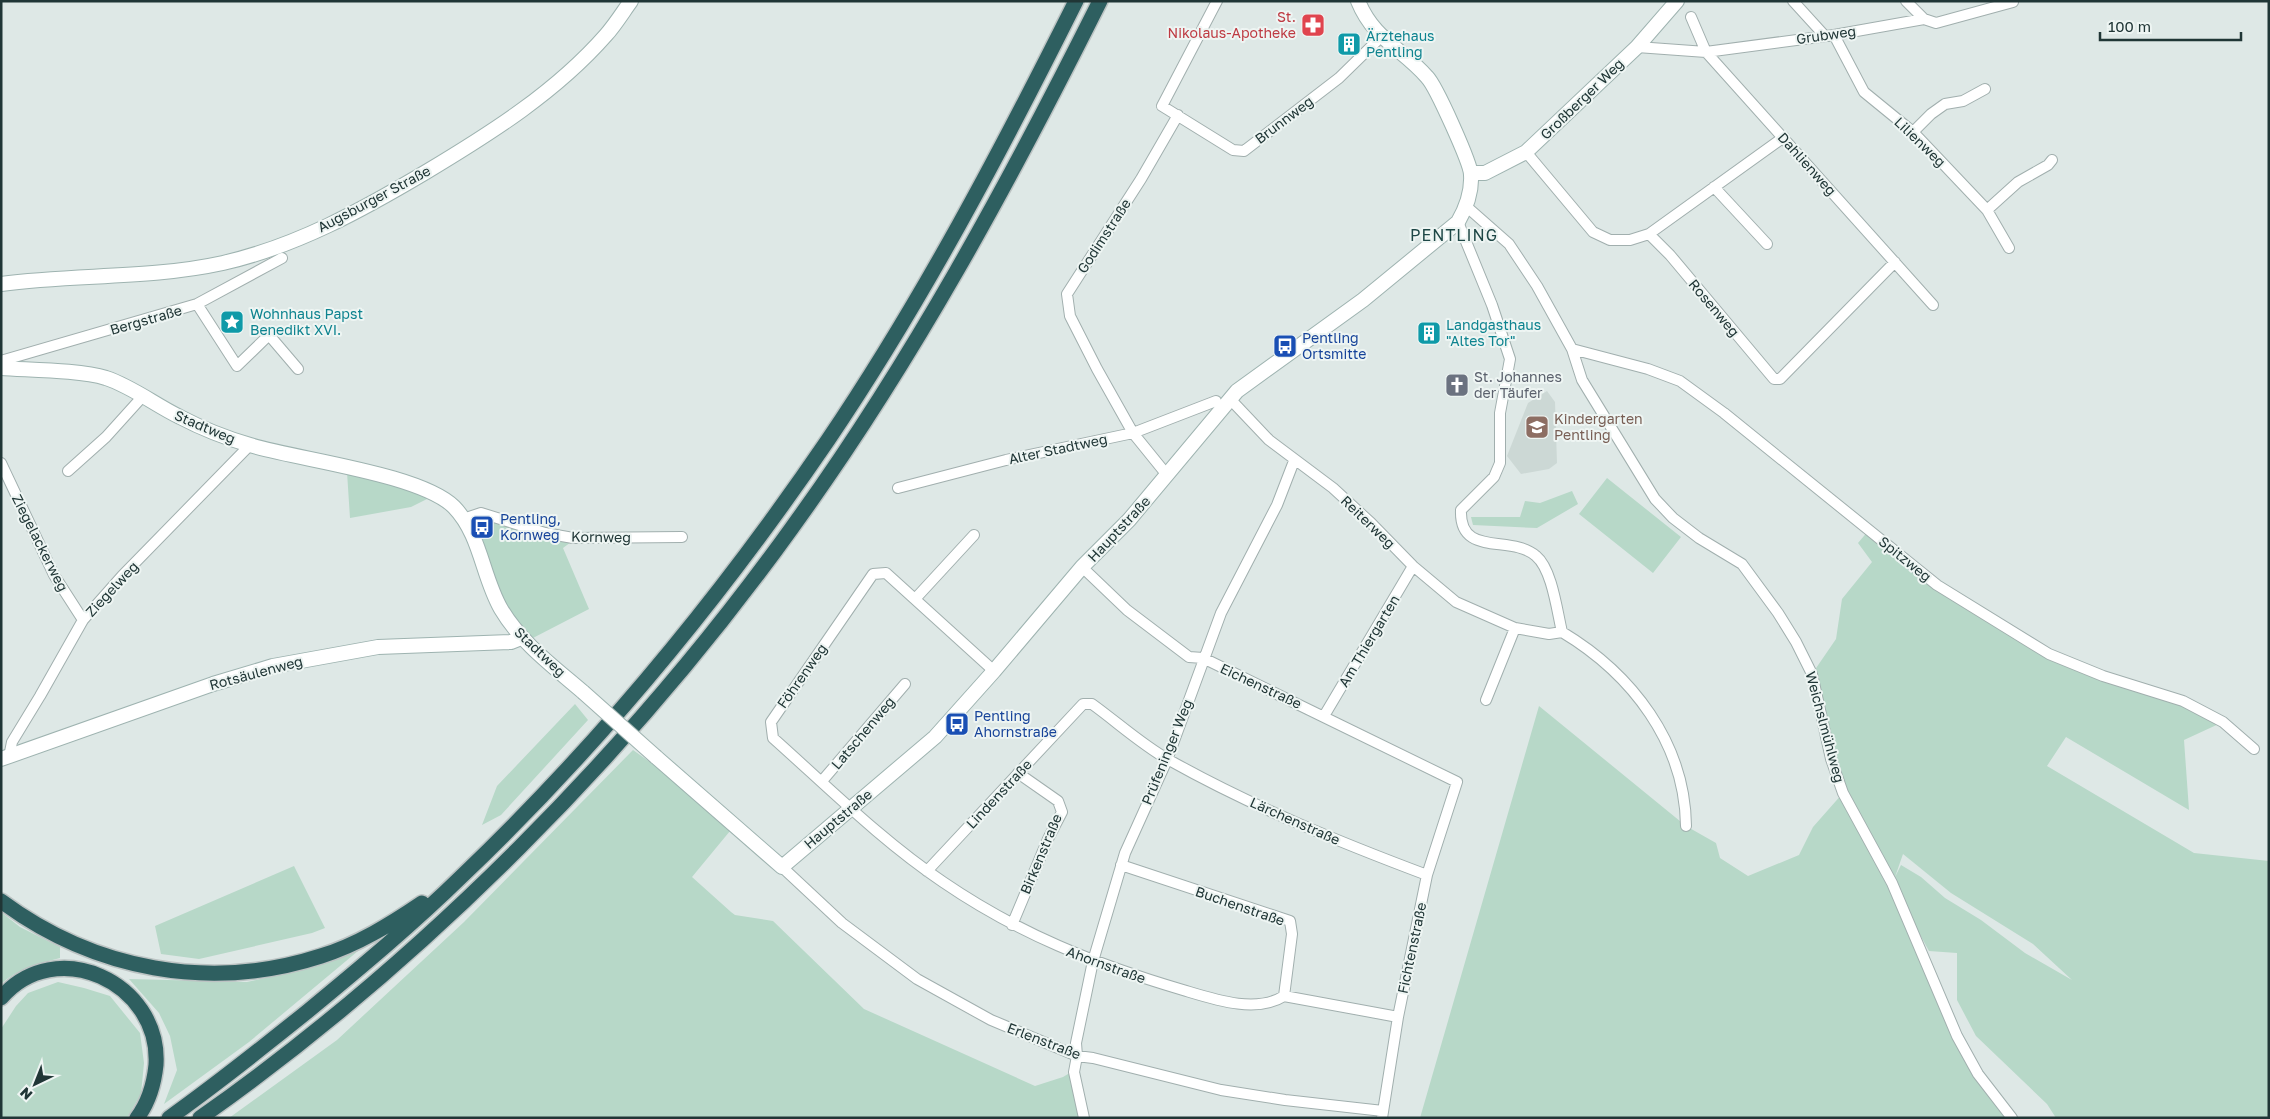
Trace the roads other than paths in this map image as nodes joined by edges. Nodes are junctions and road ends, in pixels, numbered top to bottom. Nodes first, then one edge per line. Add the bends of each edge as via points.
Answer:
1 (630, 1) edge
2 (1076, 1) edge
3 (1100, 1) edge
4 (1217, 1) edge
5 (1358, 1) edge
6 (1677, 1) edge
7 (1793, 1) edge
8 (1906, 1) edge
9 (2013, 2) edge
10 (1994, 4) edge
11 (1691, 17) dead end
12 (1924, 19) junction
13 (1829, 35) junction
14 (1381, 37) junction
15 (1637, 47) junction
16 (1706, 52) junction
17 (1985, 89) dead end
18 (1178, 115) junction
19 (1913, 132) junction
20 (1784, 137) junction
21 (1526, 152) junction
22 (2052, 160) dead end
23 (1471, 173) junction
24 (1714, 187) junction
25 (1467, 206) junction
26 (1987, 210) junction
27 (1458, 222) junction
28 (1649, 234) junction
29 (1766, 244) dead end
30 (2010, 248) dead end
31 (282, 258) dead end
32 (1895, 262) junction
33 (1, 284) edge
34 (197, 304) junction
35 (1933, 305) dead end
36 (1572, 349) junction
37 (1, 361) edge
38 (1, 368) edge
39 (298, 369) dead end
40 (143, 396) junction
41 (1231, 400) junction
42 (1216, 401) dead end
43 (1133, 433) junction
44 (250, 445) junction
45 (1294, 460) junction
46 (1, 463) edge
47 (68, 471) dead end
48 (1167, 475) junction
49 (898, 488) dead end
50 (464, 519) junction
51 (974, 535) dead end
52 (682, 537) dead end
53 (1413, 566) junction
54 (1082, 567) junction
55 (916, 599) junction
56 (83, 620) junction
57 (1515, 628) junction
58 (1562, 632) junction
59 (522, 638) junction
60 (1203, 658) junction
61 (994, 671) junction
62 (905, 684) dead end
63 (1486, 700) dead end
64 (1324, 716) junction
65 (2254, 749) dead end
66 (5, 758) edge
67 (1168, 760) junction
68 (1018, 773) junction
69 (822, 782) junction
70 (1457, 782) joint
71 (850, 808) junction
72 (1686, 826) dead end
73 (1121, 866) junction
74 (782, 867) junction
75 (927, 870) junction
76 (1427, 875) junction
77 (463, 876) junction
78 (1, 901) edge
79 (1012, 924) junction
80 (1093, 961) junction
81 (1284, 996) junction
82 (1, 998) edge
83 (1398, 1017) junction
84 (1078, 1056) junction
85 (211, 1113) edge
86 (1382, 1114) edge
87 (137, 1118) edge
88 (168, 1118) edge
89 (200, 1118) edge
90 (1084, 1118) edge
91 (2012, 1118) edge

1 - 33 street, Augsburger Straße via 607,34 538,98 486,136 327,227 268,250 222,263 151,274
2 - 77 highway via 957,228 898,329 818,454 700,615 628,701
3 - 85 highway via 1054,94 971,246 890,380 792,528 716,629 627,732 495,871 338,1011
4 - 18 street via 1162,106
5 - 14 street via 1367,20
6 - 15 street, Großberger Weg
7 - 13 street, Lilienweg
8 - 12 street
9 - 10 street, Grubweg
10 - 12 street, Grubweg via 1936,22
11 - 16 street, Dahlienweg
12 - 13 street, Grubweg
13 - 16 street, Grubweg
13 - 19 street, Lilienweg via 1864,92
14 - 18 street, Brunnweg via 1338,78 1244,151 1233,150
14 - 23 street via 1428,78 1438,92
15 - 16 street, Grubweg
15 - 21 street, Großberger Weg
16 - 20 street, Dahlienweg
17 - 19 street via 1963,101 1944,104
18 - 43 street, Godimstraße via 1067,294 1070,316
19 - 26 street, Lilienweg
20 - 24 street
20 - 32 street, Dahlienweg
21 - 23 street, Großberger Weg via 1485,173
21 - 28 street via 1593,232 1610,240 1630,240
22 - 26 street via 2018,182
23 - 25 street
24 - 28 street
24 - 29 street
25 - 27 street, Hauptstraße
25 - 36 street, Weichslmühlweg via 1509,244 1538,286
26 - 30 street, Lilienweg
27 - 41 street, Hauptstraße via 1355,306 1253,378
27 - 58 street via 1492,305 1510,360 1500,413 1500,463 1494,477 1461,510 1460,522 1467,535 1479,541 1520,548 1536,555 1546,566
28 - 32 street, Rosenweg via 1774,379 1780,379
31 - 34 street, Bergstraße
32 - 35 street, Dahlienweg
34 - 37 street, Bergstraße
34 - 39 street via 237,366 269,335
36 - 65 street, Spitzweg via 1680,381 1937,585 2048,654 2103,676 2183,701 2222,722
36 - 91 street, Weichslmühlweg via 1582,380 1655,499 1699,538 1742,564 1796,642 1812,674 1830,759 1843,793 1892,883 1957,1036 1978,1074
38 - 40 street, Stadtweg via 105,378
40 - 44 street, Stadtweg via 180,418
40 - 47 street via 106,438
41 - 45 street, Reiterweg via 1269,440
41 - 48 street, Hauptstraße
42 - 43 street, Alter Stadtweg
43 - 48 street, Godimstraße
43 - 49 street, Alter Stadtweg via 1006,460
44 - 50 street, Stadtweg via 421,488 439,495
44 - 56 street, Ziegelweg
45 - 53 street, Reiterweg via 1333,488
45 - 60 street, Prüfeninger Weg via 1277,505 1221,614
46 - 56 street, Ziegelackerweg via 54,575
48 - 54 street, Hauptstraße via 1129,520
50 - 52 street, Kornweg via 481,513 545,533 573,538
50 - 59 street, Stadtweg via 500,608
51 - 55 street
53 - 57 street, Reiterweg via 1456,602
53 - 64 street, Am Thiergarten
54 - 60 street, Eichenstraße via 1127,610 1188,657
54 - 61 street, Hauptstraße
55 - 61 street, Föhrenweg
55 - 69 street, Föhrenweg via 886,573 873,574 771,722 773,738
56 - 66 street, Ziegelweg
57 - 58 street, Reiterweg via 1549,634
57 - 63 street
58 - 72 street via 1580,642 1631,688 1654,718 1679,771
59 - 66 street, Rotsäulenweg via 511,642 378,647 273,666
59 - 74 street, Stadtweg, bridge
60 - 64 street, Eichenstraße
60 - 67 street, Prüfeninger Weg
61 - 71 street, Hauptstraße via 932,740
62 - 69 street, Latschenweg
64 - 70 street, Eichenstraße
67 - 68 street, Lindenstraße via 1092,704 1083,704
67 - 73 street, Prüfeninger Weg
67 - 76 street, Lärchenstraße via 1344,844
68 - 75 street, Lindenstraße
68 - 79 street, Birkenstraße via 1058,800 1062,812
69 - 71 street, Föhrenweg
70 - 76 street, Fichtenstraße
71 - 74 street, Hauptstraße
71 - 75 street, Ahornstraße
73 - 80 street, Prüfeninger Weg
73 - 81 street, Buchenstraße via 1290,921 1292,934
74 - 84 street, Erlenstraße via 842,923 917,979 991,1020
75 - 79 street, Ahornstraße
76 - 83 street, Fichtenstraße
77 - 78 highway via 374,933 330,953 278,968 219,973 182,973 100,954 61,939
77 - 88 highway via 347,979
79 - 80 street, Ahornstraße
80 - 81 street, Ahornstraße via 1197,994 1249,1005 1275,1002
80 - 84 street, Prüfeninger Weg via 1076,1043
81 - 83 street, Ahornstraße
82 - 87 highway via 26,978 60,969 100,975 134,998 155,1038 156,1056 150,1098
83 - 86 street, Fichtenstraße
84 - 86 street, Erlenstraße via 1221,1090
84 - 90 street, Prüfeninger Weg via 1074,1072
85 - 89 highway

